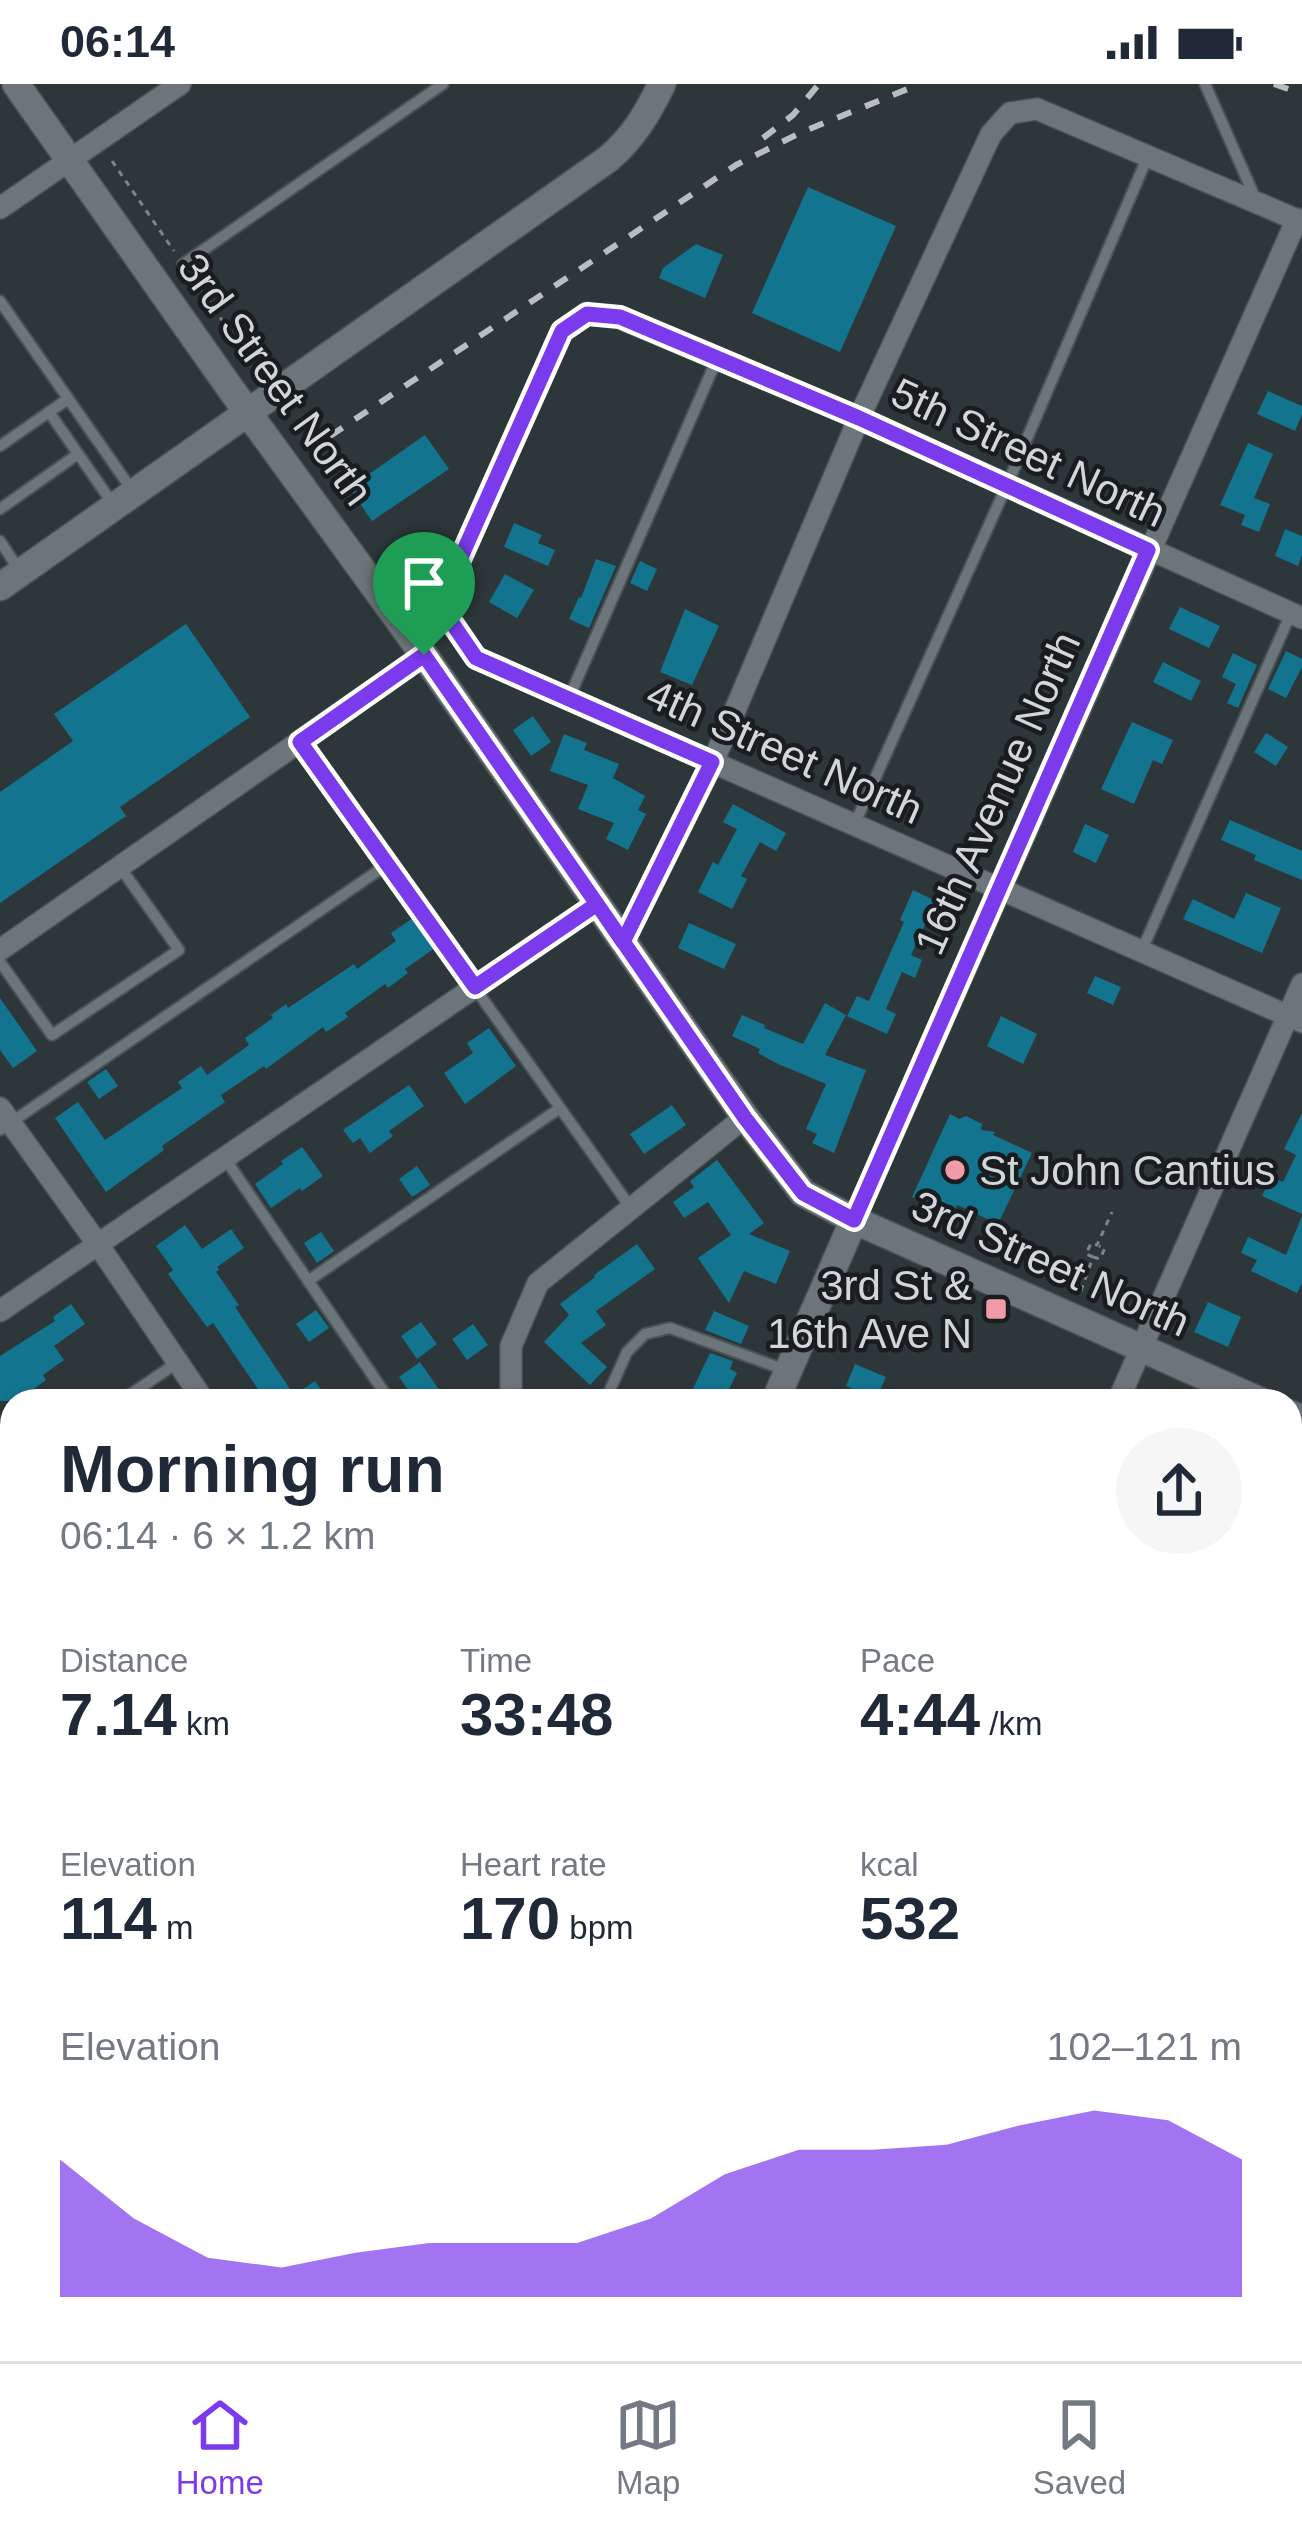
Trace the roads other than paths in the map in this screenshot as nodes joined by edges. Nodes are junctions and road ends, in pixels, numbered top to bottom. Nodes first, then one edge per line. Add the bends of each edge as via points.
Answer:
1 (16, 84) edge
2 (180, 84) edge
3 (443, 84) edge
4 (662, 84) edge
5 (1205, 84) edge
6 (1148, 156) junction
7 (69, 161) junction
8 (1257, 202) junction
9 (0, 208) edge
10 (1299, 220) edge
11 (183, 264) dead end
12 (0, 301) edge
13 (718, 358) junction
14 (68, 399) junction
15 (49, 412) junction
16 (249, 414) junction
17 (859, 418) junction
18 (0, 446) edge
19 (78, 454) junction
20 (1007, 485) junction
21 (125, 500) junction
22 (0, 509) edge
23 (0, 541) edge
24 (1148, 550) junction
25 (10, 580) edge
26 (1297, 615) edge
27 (450, 620) joint
28 (424, 655) junction
29 (569, 698) junction
30 (300, 742) junction
31 (712, 762) junction
32 (854, 825) junction
33 (388, 864) junction
34 (120, 867) junction
35 (1001, 890) junction
36 (597, 904) junction
37 (623, 942) junction
38 (0, 950) edge
39 (1142, 951) junction
40 (0, 962) edge
41 (1302, 983) edge
42 (475, 987) junction
43 (1295, 1018) edge
44 (560, 1108) junction
45 (745, 1118) junction
46 (3, 1120) edge
47 (224, 1157) junction
48 (631, 1208) junction
49 (854, 1220) junction
50 (97, 1244) junction
51 (308, 1281) junction
52 (0, 1311) edge
53 (1141, 1348) junction
54 (178, 1362) junction
55 (788, 1372) junction
56 (139, 1389) edge
57 (196, 1389) edge
58 (382, 1389) edge
59 (512, 1389) edge
60 (610, 1389) edge
61 (780, 1389) edge
62 (1123, 1389) edge
63 (1233, 1389) edge

1 - 7 street, 3rd Street North
2 - 7 street
3 - 11 lane
4 - 16 street via 645,119 608,159
5 - 8 lane
6 - 8 street
6 - 17 street via 1036,109 1010,113 991,134
6 - 20 lane
7 - 9 street
7 - 16 street, 3rd Street North
8 - 10 street
10 - 24 street, 16th Avenue North
12 - 14 lane
13 - 17 street, 5th Street North
13 - 27 street, 5th Street North via 620,317 587,314 562,331 449,584
13 - 29 lane
14 - 15 lane
14 - 21 lane
15 - 18 lane
15 - 19 lane
16 - 21 street
16 - 28 street, 3rd Street North
17 - 20 street, 5th Street North
17 - 31 street
19 - 21 lane
19 - 22 lane
20 - 24 street, 5th Street North
20 - 32 lane
21 - 25 street
23 - 25 lane
24 - 26 street, 5th Street North
24 - 35 street, 16th Avenue North
26 - 39 lane
27 - 29 street, 4th Street North via 476,658
28 - 30 street
28 - 36 street, 3rd Street North
29 - 31 street, 4th Street North
30 - 33 lane
30 - 34 street
31 - 32 street, 4th Street North
31 - 37 street
32 - 35 street, 4th Street North
33 - 42 lane
33 - 46 lane
34 - 38 street
34 - 40 lane via 179,950 52,1035
35 - 39 street, 4th Street North
35 - 49 street, 16th Avenue North
36 - 37 street, 3rd Street North
36 - 42 street
37 - 45 street, 3rd Street North
39 - 43 street, 4th Street North
41 - 43 street
42 - 44 lane
42 - 47 street
43 - 53 street
44 - 48 lane
44 - 51 lane
45 - 48 street
45 - 49 street, 3rd Street North via 803,1193
46 - 50 street
47 - 50 street
47 - 51 lane
48 - 59 street via 538,1283 511,1346
49 - 53 street, 3rd Street North
49 - 55 street, 16th Avenue North
50 - 52 street
50 - 54 street
51 - 58 lane
53 - 62 street
53 - 63 street, 3rd Street North
54 - 56 lane
54 - 57 street
55 - 60 lane via 670,1328 645,1334 627,1352
55 - 61 street, 16th Avenue North

